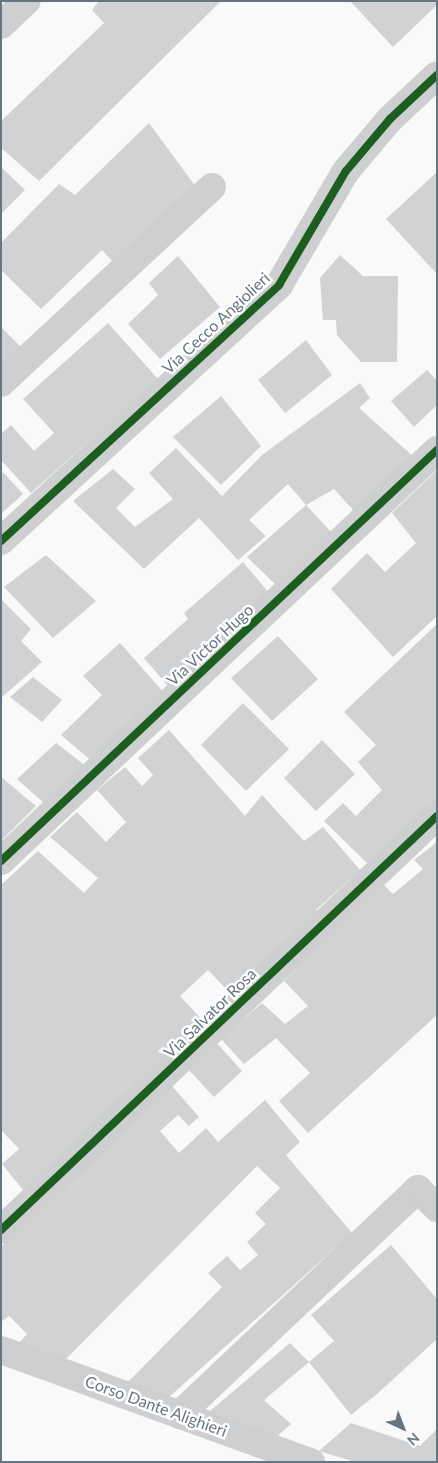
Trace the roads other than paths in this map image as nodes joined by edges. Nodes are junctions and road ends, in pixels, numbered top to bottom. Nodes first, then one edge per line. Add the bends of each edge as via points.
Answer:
1 (27, 1) edge
2 (1, 25) edge
3 (437, 75) edge
4 (212, 186) dead end
5 (1, 383) edge
6 (437, 450) edge
7 (1, 541) edge
8 (437, 816) edge
9 (1, 861) edge
10 (437, 1208) edge
11 (1, 1230) edge
12 (1, 1350) edge
13 (179, 1415) junction
14 (310, 1462) edge

1 - 2 street
3 - 7 street, Via Cecco Angiolieri via 390,119 346,171 279,285
4 - 5 street
6 - 9 street, Via Victor Hugo
8 - 11 street, Via Salvator Rosa
10 - 13 street via 418,1189
12 - 13 street, Corso Dante Alighieri
13 - 14 street, Corso Dante Alighieri

